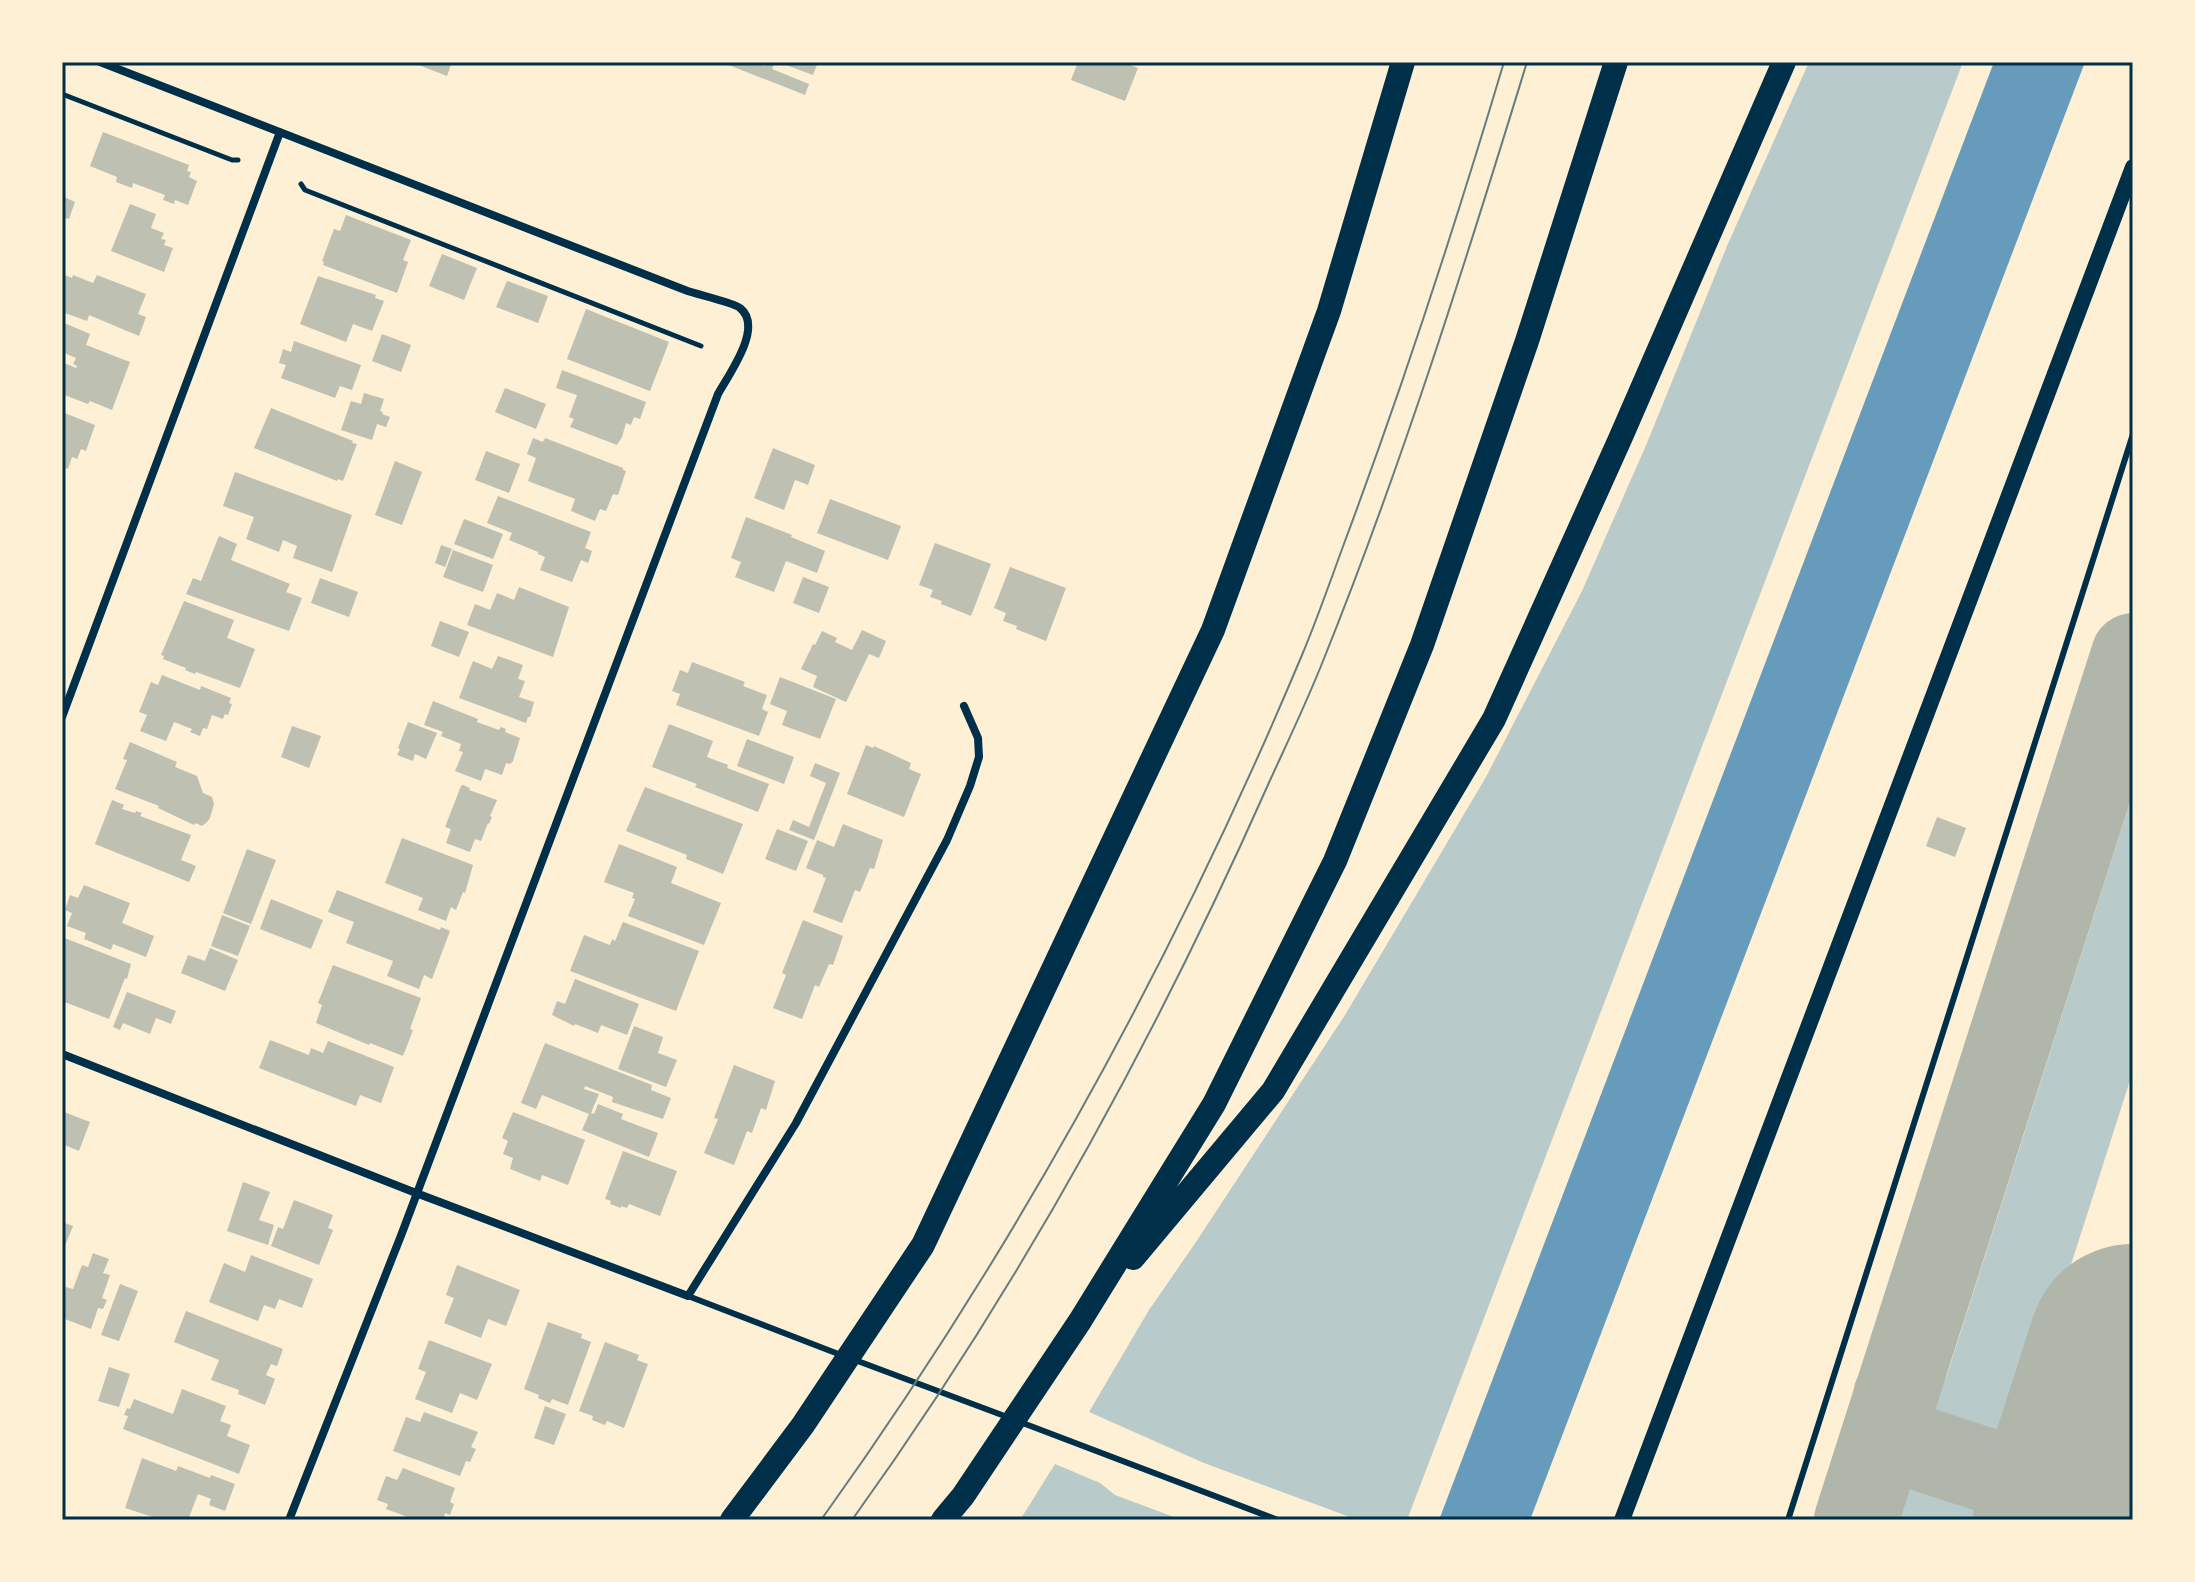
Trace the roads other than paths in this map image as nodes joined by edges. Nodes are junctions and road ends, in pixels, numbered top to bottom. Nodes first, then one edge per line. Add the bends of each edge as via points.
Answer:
1 (100, 62) edge
2 (1403, 62) edge
3 (1616, 62) edge
4 (1784, 62) edge
5 (280, 132) junction
6 (2133, 167) edge
7 (2133, 434) edge
8 (964, 706) dead end
9 (62, 717) edge
10 (62, 1054) edge
11 (416, 1193) junction
12 (688, 1296) junction
13 (1080, 1321) junction
14 (289, 1520) edge
15 (732, 1520) edge
16 (943, 1520) edge
17 (1278, 1520) edge
18 (1622, 1520) edge
19 (1788, 1520) edge

1 - 5 street
2 - 15 highway via 1329,311 1213,630 923,1245 803,1425
3 - 13 highway via 1422,645 1335,861 1214,1104
4 - 13 highway via 1494,719 1273,1091
5 - 9 street
5 - 11 street via 738,306 747,316 748,337 718,394
6 - 18 main road
7 - 19 lane
8 - 12 street via 978,738 979,757 947,840 796,1123
10 - 11 street
11 - 12 street
11 - 14 street
12 - 17 lane
13 - 16 highway

